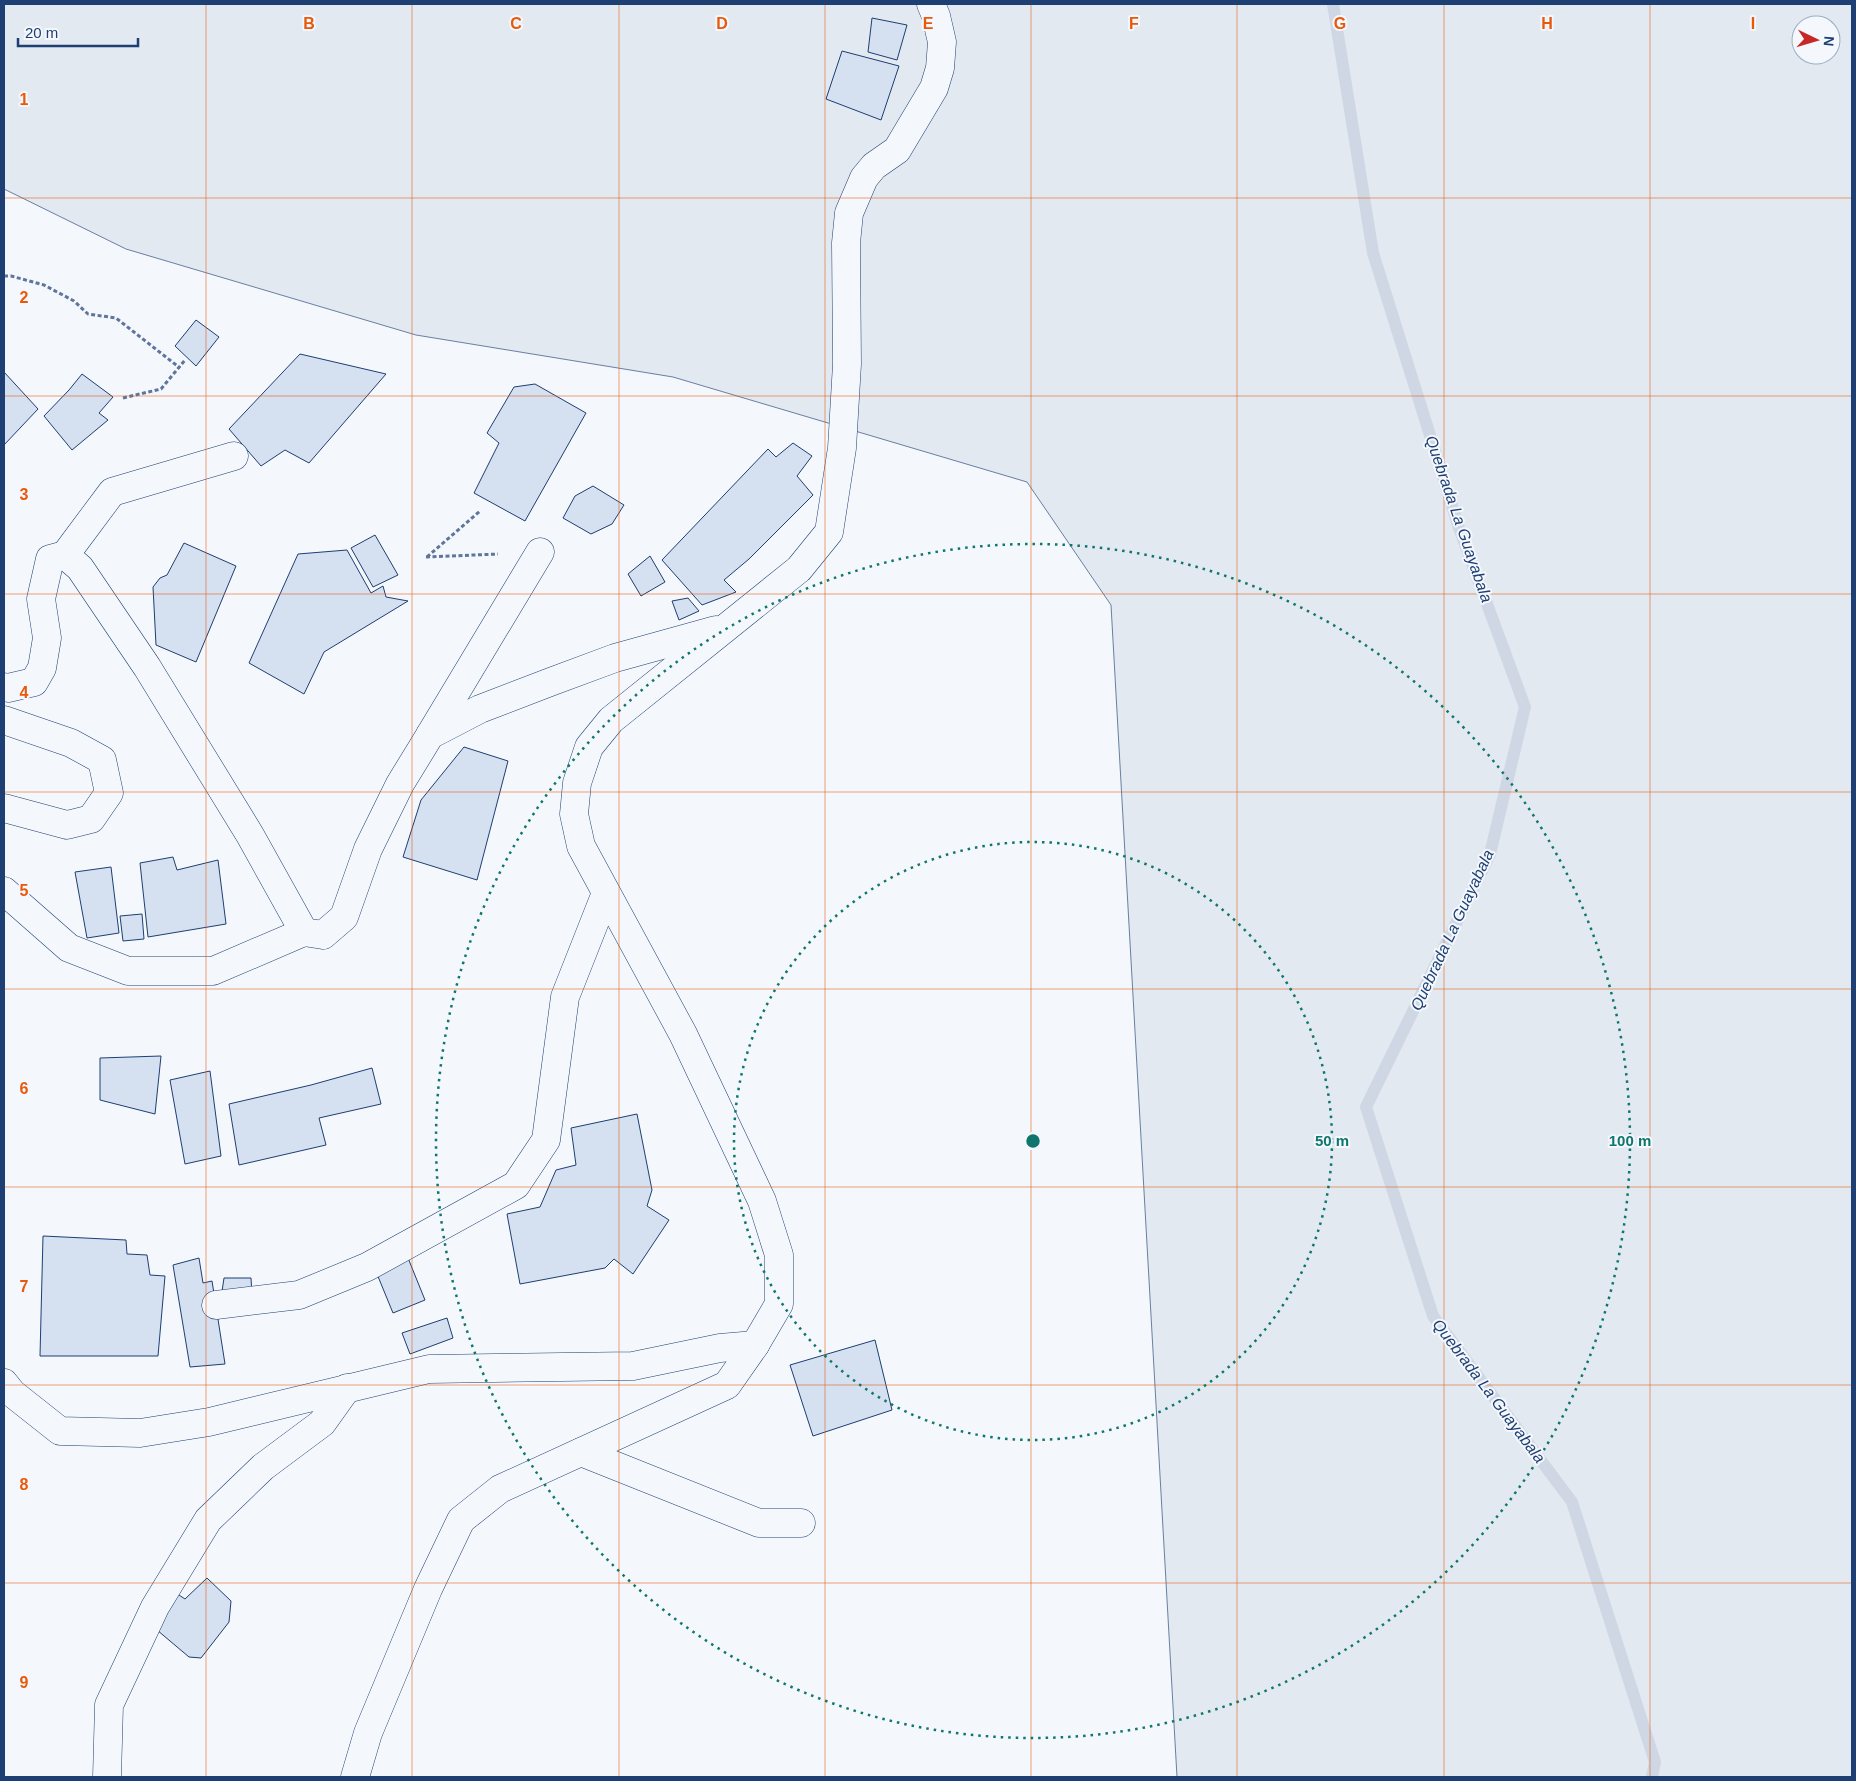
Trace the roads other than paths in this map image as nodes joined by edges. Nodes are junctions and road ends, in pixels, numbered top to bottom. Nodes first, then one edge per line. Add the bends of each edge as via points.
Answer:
1 (931, 4) edge
2 (234, 456) dead end
3 (540, 552) road end
4 (65, 555) junction
5 (727, 626) junction
6 (4, 687) edge
7 (4, 720) edge
8 (430, 735) junction
9 (4, 808) edge
10 (4, 891) edge
11 (606, 893) junction
12 (304, 932) junction
13 (216, 1305) dead end
14 (755, 1345) junction
15 (4, 1383) edge
16 (347, 1388) junction
17 (580, 1452) junction
18 (801, 1523) dead end
19 (107, 1777) edge
20 (355, 1777) edge

1 - 5 street via 942,42 934,88 897,150 874,166 864,178 849,213 842,448 829,532 799,569
2 - 4 street via 112,492
3 - 8 street
4 - 6 street via 50,559 42,599 47,638 42,668 34,682
4 - 12 street via 80,568 147,666 250,835
5 - 8 street via 615,658 480,709
5 - 11 street via 612,720 589,747 577,783 574,814 581,846
7 - 9 street via 71,744 102,760 109,793 91,819 67,825
8 - 12 street via 400,784 368,849 344,917 323,935
10 - 12 street via 69,948 128,971 213,971
11 - 13 street via 565,997 546,1140 516,1185 367,1268 299,1295
11 - 14 street via 687,1042 762,1201 779,1254 779,1304
14 - 16 street via 720,1348 633,1366 429,1369
14 - 17 street via 727,1385
15 - 16 street via 60,1431 140,1433 209,1422
16 - 19 street via 322,1423 263,1467 208,1520 155,1607 109,1705
17 - 18 street via 759,1523
17 - 20 street via 500,1489 461,1520 428,1589 368,1733

